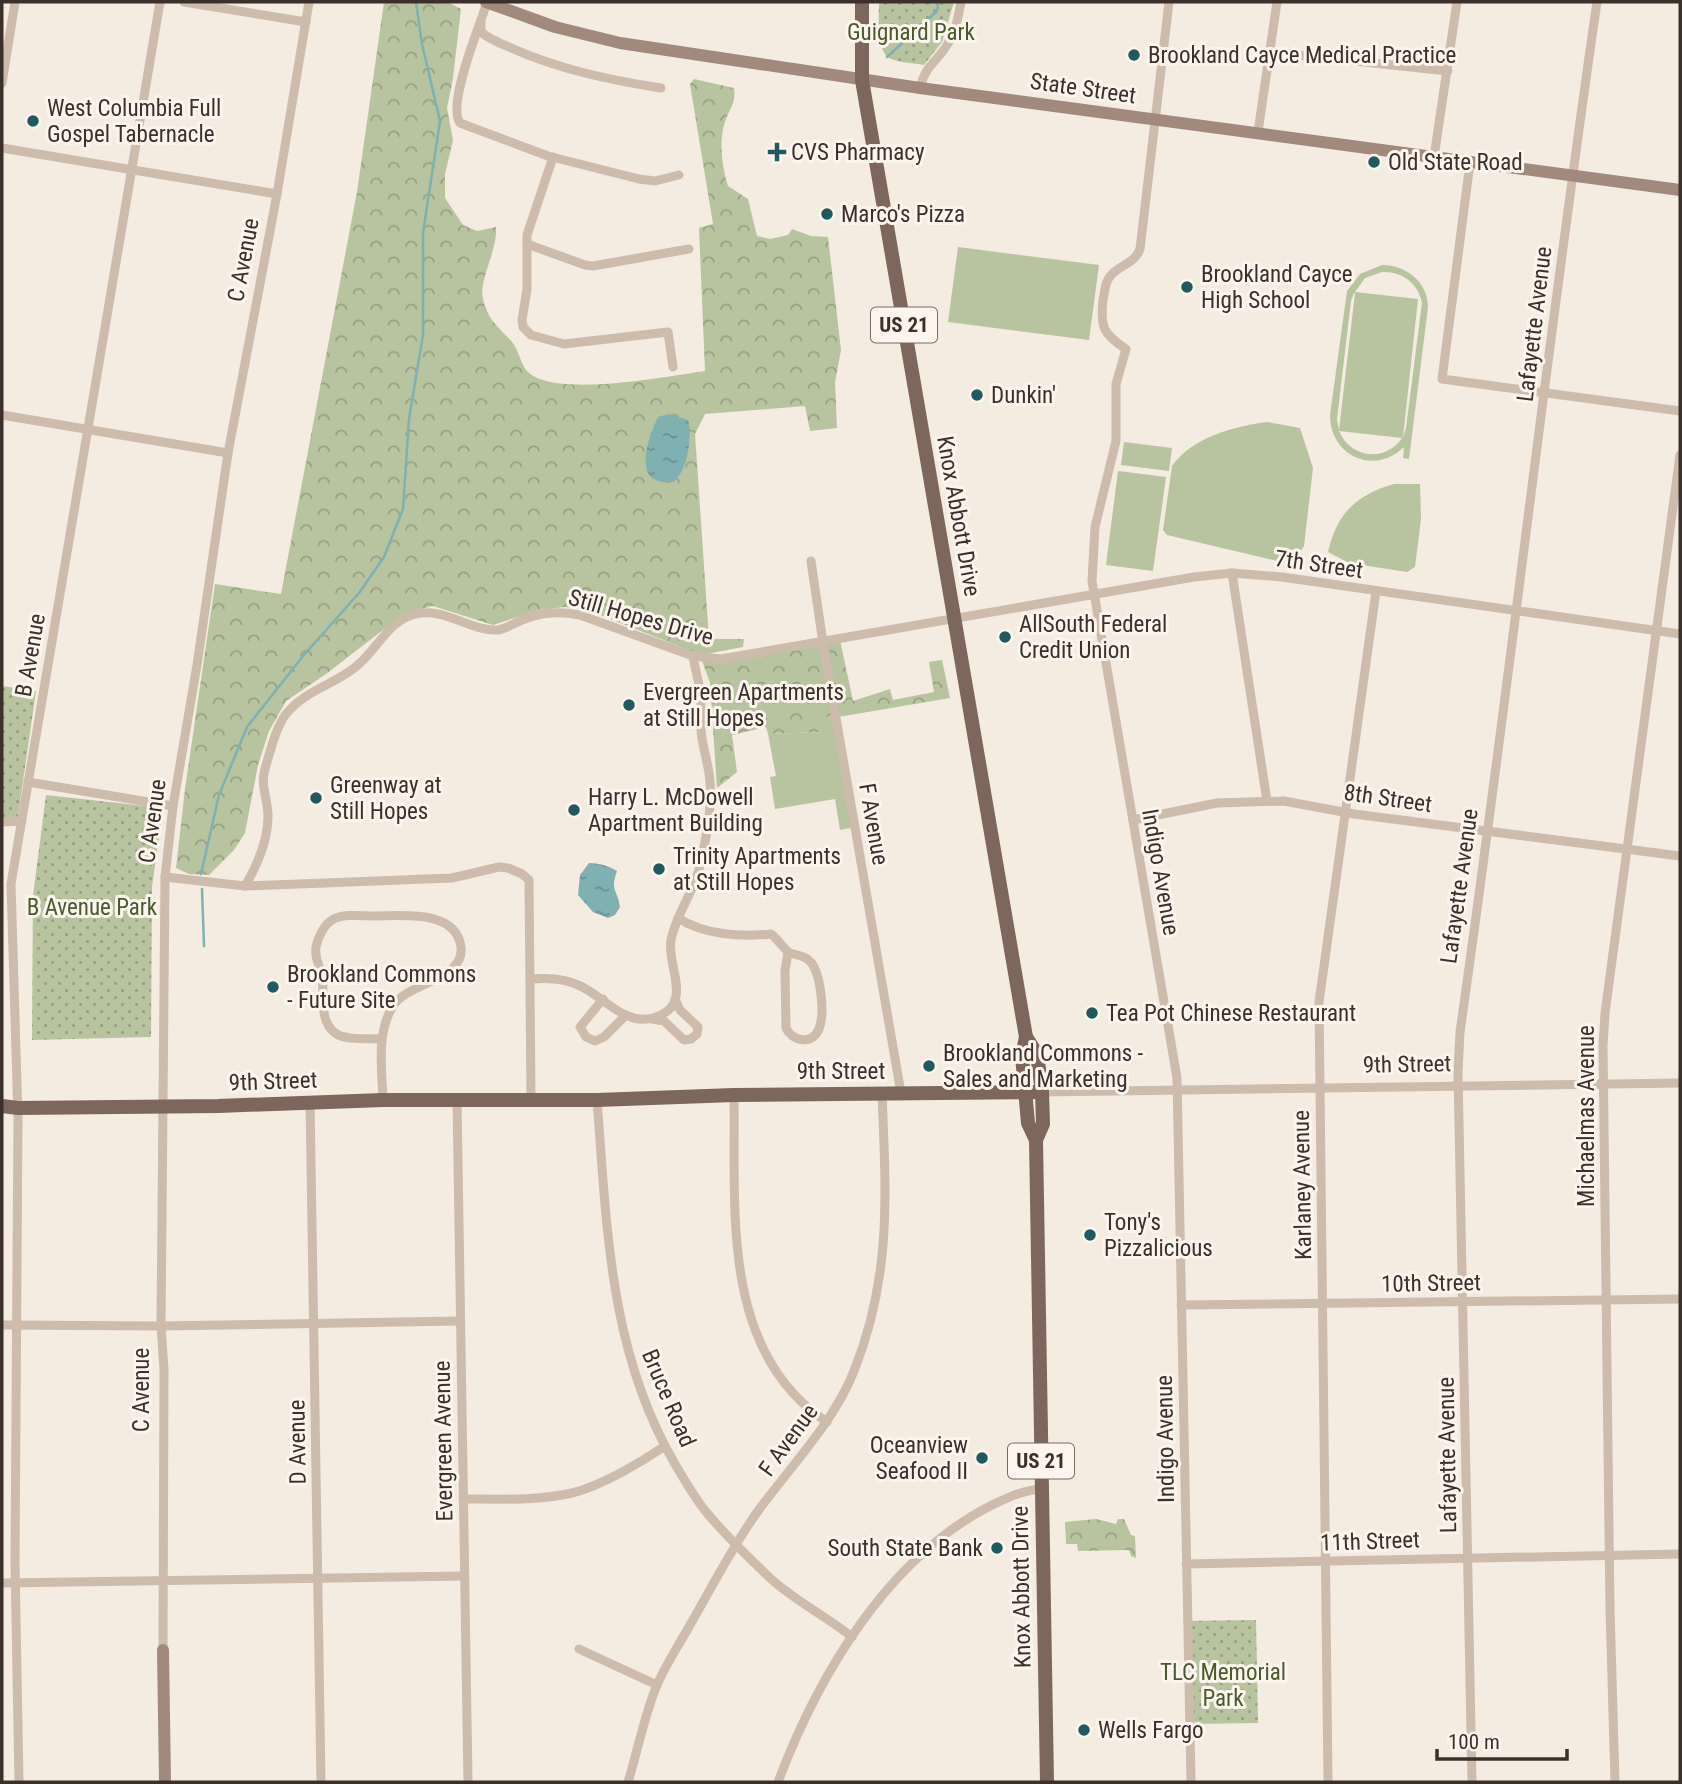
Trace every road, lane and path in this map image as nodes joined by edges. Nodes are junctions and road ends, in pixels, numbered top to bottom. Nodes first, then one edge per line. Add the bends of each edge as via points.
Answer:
1 (15, 2) edge
2 (160, 2) edge
3 (184, 2) edge
4 (309, 2) edge
5 (487, 2) edge
6 (862, 2) edge
7 (961, 2) edge
8 (1169, 2) edge
9 (1277, 2) edge
10 (1457, 2) edge
11 (1597, 2) edge
12 (481, 20) junction
13 (306, 22) junction
14 (1270, 52) junction
15 (1448, 71) junction
16 (862, 79) junction
17 (2, 83) edge
18 (661, 88) dead end
19 (920, 88) junction
20 (1154, 119) junction
21 (1258, 132) junction
22 (2, 148) edge
23 (553, 157) junction
24 (1434, 158) junction
25 (1470, 163) junction
26 (132, 170) junction
27 (678, 175) dead end
28 (1572, 177) junction
29 (1680, 190) edge
30 (277, 194) junction
31 (527, 244) junction
32 (689, 249) dead end
33 (673, 367) dead end
34 (1545, 393) junction
35 (1680, 411) edge
36 (2, 415) edge
37 (88, 429) junction
38 (228, 453) junction
39 (1680, 455) edge
40 (811, 561) dead end
41 (1232, 573) junction
42 (1376, 591) junction
43 (1093, 594) junction
44 (1516, 611) junction
45 (954, 618) junction
46 (1657, 631) junction
47 (1680, 634) edge
48 (823, 643) junction
49 (693, 656) junction
50 (29, 782) junction
51 (1267, 801) junction
52 (173, 806) junction
53 (1344, 812) junction
54 (1133, 820) junction
55 (22, 821) junction
56 (2, 822) edge
57 (1486, 831) junction
58 (1627, 849) junction
59 (1680, 856) edge
60 (165, 877) junction
61 (245, 886) junction
62 (678, 918) junction
63 (788, 952) junction
64 (531, 979) junction
65 (603, 999) junction
66 (675, 999) junction
67 (625, 1015) junction
68 (651, 1018) junction
69 (1026, 1037) junction
70 (382, 1039) junction
71 (1680, 1083) edge
72 (1604, 1084) junction
73 (1459, 1086) junction
74 (1320, 1088) junction
75 (1177, 1089) junction
76 (1026, 1092) junction
77 (1042, 1092) junction
78 (901, 1093) junction
79 (882, 1094) junction
80 (734, 1095) junction
81 (531, 1098) junction
82 (383, 1100) junction
83 (457, 1100) junction
84 (597, 1100) junction
85 (310, 1101) junction
86 (164, 1105) junction
87 (2, 1106) edge
88 (18, 1108) junction
89 (1036, 1140) junction
90 (1680, 1299) edge
91 (1607, 1300) junction
92 (1464, 1302) junction
93 (1322, 1303) junction
94 (1181, 1305) junction
95 (460, 1321) junction
96 (315, 1324) junction
97 (2, 1325) edge
98 (18, 1325) junction
99 (161, 1326) junction
100 (827, 1422) junction
101 (664, 1446) junction
102 (1042, 1489) junction
103 (463, 1499) junction
104 (737, 1544) junction
105 (1680, 1554) edge
106 (1610, 1555) junction
107 (1469, 1557) junction
108 (1324, 1562) junction
109 (1186, 1564) junction
110 (464, 1576) junction
111 (318, 1578) junction
112 (162, 1580) junction
113 (2, 1583) edge
114 (15, 1583) junction
115 (852, 1637) junction
116 (579, 1649) dead end
117 (163, 1650) joint
118 (657, 1685) junction
119 (19, 1782) edge
120 (165, 1782) edge
121 (321, 1782) edge
122 (468, 1782) edge
123 (628, 1782) edge
124 (778, 1782) edge
125 (1047, 1782) edge
126 (1191, 1782) edge
127 (1328, 1782) edge
128 (1472, 1782) edge
129 (1615, 1782) edge

1 - 17 street
2 - 26 street, B Avenue
3 - 13 street
4 - 13 street, C Avenue
5 - 12 street
5 - 16 main road, State Street via 607,41
6 - 16 main road, Knox Abbott Drive / US 21
7 - 19 street via 956,30 924,72
8 - 20 street, Indigo Avenue
9 - 14 street
10 - 15 street
11 - 28 street, Lafayette Avenue
12 - 18 street via 486,37 524,54 595,76
12 - 23 street via 455,117 471,129
13 - 30 street, C Avenue
14 - 15 street
14 - 21 street
15 - 24 street
16 - 19 main road, State Street
16 - 45 main road, Knox Abbott Drive / US 21
19 - 20 main road, State Street
20 - 21 main road, State Street
20 - 43 street, Indigo Avenue via 1140,249 1109,278 1101,318 1108,336 1126,349 1116,384 1116,442 1095,527
21 - 24 main road, State Street
22 - 26 street
23 - 27 street via 639,179 654,181
23 - 31 street
24 - 25 main road, State Street
25 - 28 main road, State Street
25 - 34 street via 1442,379
26 - 30 street
26 - 37 street, B Avenue
28 - 29 main road, State Street
28 - 34 street, Lafayette Avenue
30 - 38 street, C Avenue
31 - 32 street via 593,266
31 - 33 street via 522,320 531,335 564,344 668,332
34 - 35 street
34 - 44 street, Lafayette Avenue
36 - 37 street
37 - 38 street
37 - 50 street, B Avenue
38 - 52 street, C Avenue
39 - 46 street, Michaelmas Avenue
40 - 48 street, F Avenue
41 - 42 street, 7th Street
41 - 43 street, 7th Street
41 - 51 street
42 - 44 street, 7th Street
42 - 53 street, Karlaney Avenue
43 - 45 street, 7th Street
43 - 54 street, Indigo Avenue
44 - 46 street, 7th Street
44 - 57 street, Lafayette Avenue
45 - 48 street, Still Hopes Drive
45 - 69 main road, Knox Abbott Drive / US 21
46 - 47 street, 7th Street
46 - 58 street, Michaelmas Avenue
48 - 49 street, Still Hopes Drive via 721,659
48 - 78 street, F Avenue
49 - 61 street, Still Hopes Drive via 566,612 541,614 499,630 442,614 414,614 393,626 359,665 315,689 284,718 264,770 266,839
49 - 62 street via 701,695 709,802 699,869
50 - 52 street
50 - 55 street, B Avenue
51 - 53 street, 8th Street
51 - 54 street, 8th Street via 1217,803
52 - 60 street, C Avenue
53 - 57 street, 8th Street
53 - 74 street, Karlaney Avenue via 1320,982
54 - 75 street, Indigo Avenue
55 - 56 street
55 - 88 street, B Avenue via 11,884
57 - 58 street, 8th Street
57 - 73 street, Lafayette Avenue via 1460,1031
58 - 59 street, 8th Street
58 - 72 street, Michaelmas Avenue via 1605,1013
60 - 61 street
60 - 86 street, C Avenue
61 - 64 street via 452,878 508,868 529,880
62 - 63 street via 726,933 771,934
62 - 66 street via 669,955 676,974
63 - 63 street via 812,963 819,982 819,1029 805,1040 789,1035 786,1028
64 - 65 street via 566,981
64 - 81 street
65 - 67 street
65 - 67 street via 580,1027 586,1037 595,1041 604,1037
66 - 68 street
66 - 68 street via 698,1027 691,1040 684,1040 664,1021
67 - 68 street
69 - 76 main road, Knox Abbott Drive / US 21 via 1022,1056
69 - 77 main road, Knox Abbott Drive / US 21 via 1037,1054
70 - 70 street via 394,1004 406,992 447,975 457,964 462,951 459,938 436,919 334,918 316,944 323,1011 334,1033
70 - 82 street
71 - 72 street, 9th Street
72 - 73 street, 9th Street
72 - 91 street, Michaelmas Avenue
73 - 74 street, 9th Street
73 - 92 street, Lafayette Avenue
74 - 75 street, 9th Street
74 - 93 street, Karlaney Avenue
75 - 77 street, 9th Street
75 - 94 street, Indigo Avenue
76 - 77 main road, 9th Street
76 - 78 main road, 9th Street
76 - 89 main road, Knox Abbott Drive / US 21 via 1028,1123
77 - 89 main road, Knox Abbott Drive / US 21 via 1043,1124
78 - 79 main road, 9th Street
79 - 80 main road, 9th Street
79 - 100 street, F Avenue via 886,1217 881,1276 855,1370
80 - 84 main road, 9th Street
80 - 100 street via 741,1284 771,1367 790,1391
81 - 83 main road, 9th Street
81 - 84 main road, 9th Street
82 - 83 main road, 9th Street
82 - 85 main road, 9th Street
83 - 95 street, Evergreen Avenue
84 - 101 street, Bruce Road via 614,1294 637,1383
85 - 86 main road, 9th Street
85 - 96 street, D Avenue
86 - 88 main road, 9th Street
86 - 99 street, C Avenue
87 - 88 main road, 9th Street
88 - 98 street, B Avenue
89 - 102 main road, Knox Abbott Drive / US 21
90 - 91 street, 10th Street
91 - 92 street, 10th Street
91 - 106 street, Michaelmas Avenue
92 - 93 street, 10th Street
92 - 107 street, Lafayette Avenue
93 - 94 street, 10th Street
93 - 108 street, Karlaney Avenue
94 - 109 street, Indigo Avenue
95 - 96 street
95 - 103 street, Evergreen Avenue
96 - 99 street
96 - 111 street, D Avenue
97 - 98 street
98 - 99 street
98 - 114 street, B Avenue
99 - 112 street, C Avenue
100 - 104 street, F Avenue
101 - 103 street via 574,1492 533,1499
101 - 104 street, Bruce Road via 701,1505
102 - 115 street via 1011,1496 950,1530 912,1564
102 - 125 main road, Knox Abbott Drive / US 21
103 - 110 street, Evergreen Avenue
104 - 115 street, Bruce Road via 787,1592
104 - 118 street, F Avenue
105 - 106 street, 11th Street
106 - 107 street, 11th Street
106 - 129 street, Michaelmas Avenue
107 - 108 street, 11th Street
107 - 128 street, Lafayette Avenue
108 - 109 street, 11th Street
108 - 127 street, Karlaney Avenue
109 - 126 street, Indigo Avenue
110 - 111 street
110 - 122 street, Evergreen Avenue
111 - 112 street
111 - 121 street, D Avenue
112 - 114 street
112 - 117 street, C Avenue
113 - 114 street
114 - 119 street, B Avenue
115 - 124 street via 823,1683
116 - 118 street
117 - 120 main road, C Avenue
118 - 123 street, F Avenue

